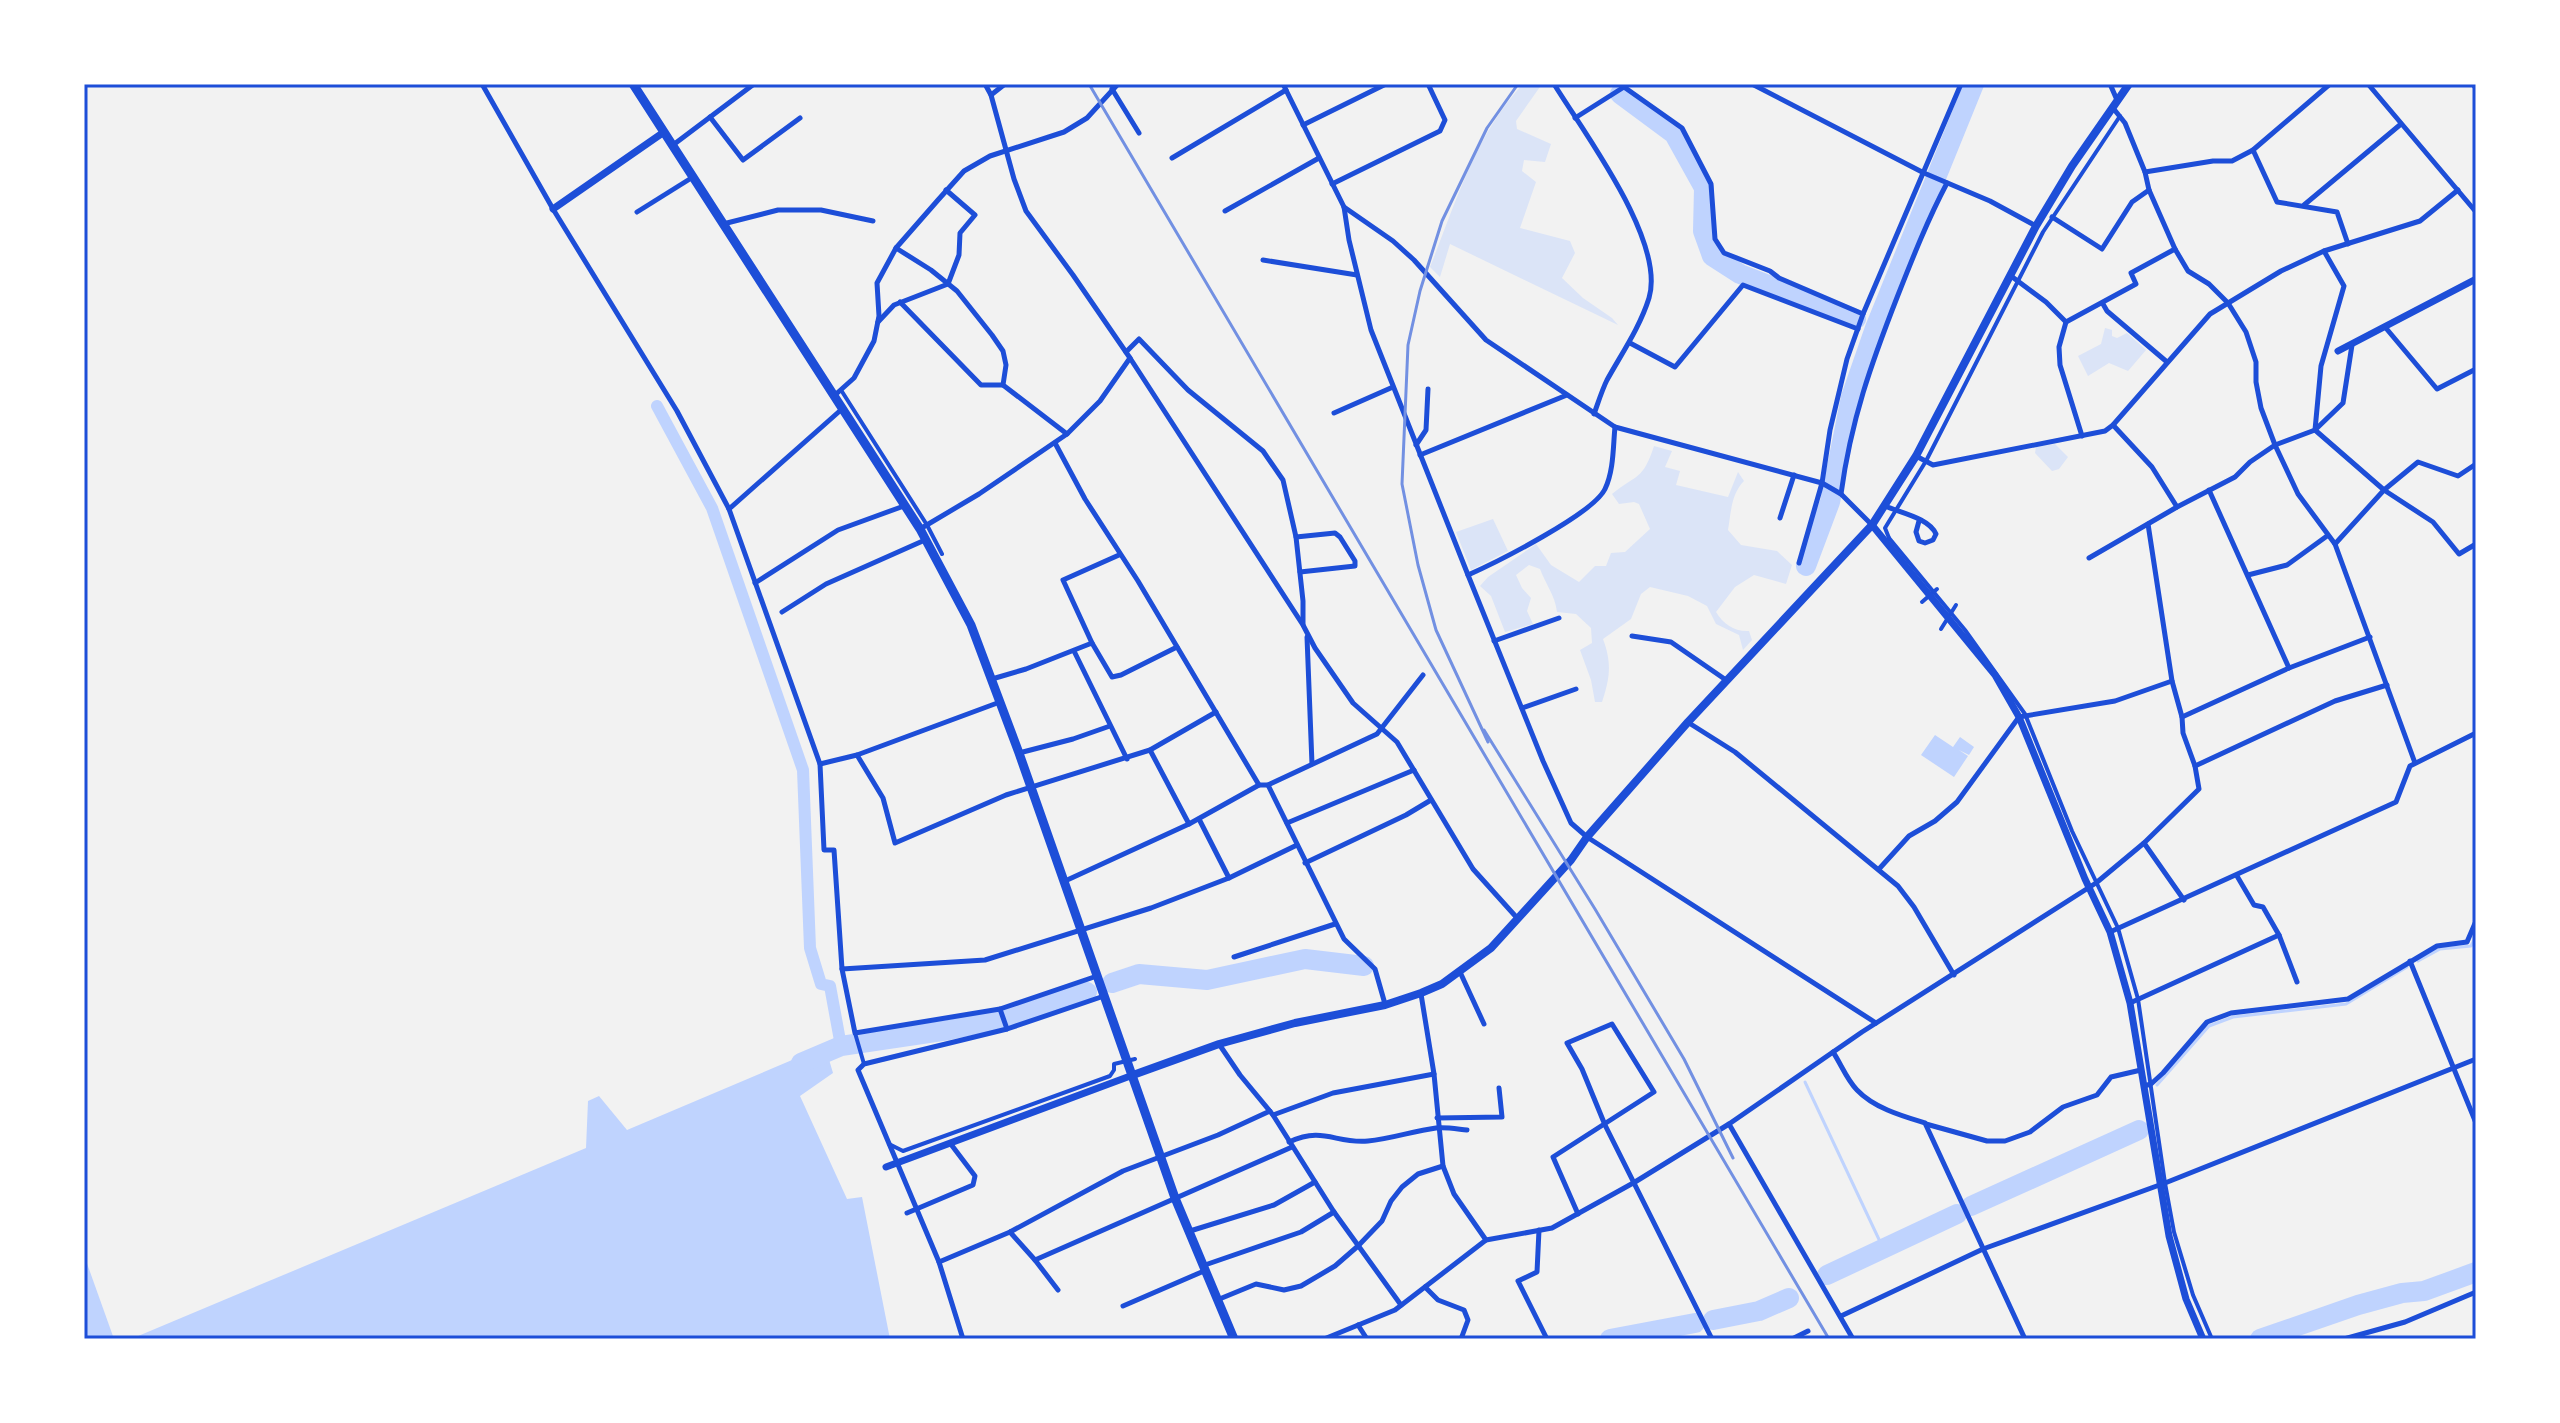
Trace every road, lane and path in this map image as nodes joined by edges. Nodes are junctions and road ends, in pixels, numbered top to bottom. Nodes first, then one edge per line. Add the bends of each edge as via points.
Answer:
1 (482, 84) edge
2 (633, 84) edge
3 (754, 84) edge
4 (985, 84) edge
5 (1005, 84) edge
6 (1118, 84) edge
7 (1386, 84) edge
8 (1428, 84) edge
9 (1554, 84) edge
10 (1752, 84) edge
11 (1961, 84) edge
12 (2110, 84) edge
13 (2129, 84) edge
14 (2330, 84) edge
15 (2368, 84) edge
16 (1284, 87) edge
17 (1112, 89) junction
18 (991, 95) junction
19 (2117, 108) junction
20 (710, 117) junction
21 (800, 118) dead end
22 (1575, 118) junction
23 (2104, 121) junction
24 (2401, 124) junction
25 (1303, 125) junction
26 (2109, 130) junction
27 (664, 132) junction
28 (1139, 133) dead end
29 (672, 145) junction
30 (2253, 150) junction
31 (1007, 152) junction
32 (1172, 158) dead end
33 (1319, 158) junction
34 (2145, 172) junction
35 (1924, 173) junction
36 (693, 177) junction
37 (1945, 182) junction
38 (1332, 184) junction
39 (946, 190) junction
40 (2149, 190) junction
41 (2458, 190) junction
42 (2303, 205) junction
43 (1344, 207) junction
44 (553, 209) junction
45 (1225, 211) dead end
46 (637, 212) dead end
47 (2476, 212) edge
48 (2052, 217) junction
49 (873, 221) dead end
50 (723, 224) junction
51 (2036, 226) junction
52 (2348, 244) junction
53 (896, 248) junction
54 (2175, 249) junction
55 (2324, 251) junction
56 (1263, 260) dead end
57 (1357, 275) junction
58 (2015, 278) junction
59 (2476, 279) edge
60 (948, 284) junction
61 (900, 302) junction
62 (2228, 303) junction
63 (2103, 304) junction
64 (1863, 314) junction
65 (2066, 322) junction
66 (878, 323) junction
67 (2384, 326) junction
68 (1858, 329) junction
69 (1630, 343) junction
70 (2353, 343) junction
71 (2338, 351) dead end
72 (1126, 352) junction
73 (1130, 358) junction
74 (2167, 362) junction
75 (2476, 369) edge
76 (1003, 385) junction
77 (1428, 389) dead end
78 (1394, 390) junction
79 (838, 393) junction
80 (1568, 395) junction
81 (842, 409) junction
82 (1334, 413) dead end
83 (1594, 414) junction
84 (2113, 425) junction
85 (1615, 427) junction
86 (2315, 430) junction
87 (1067, 434) junction
88 (2082, 436) junction
89 (1055, 443) junction
90 (1416, 445) junction
91 (2275, 445) junction
92 (1420, 455) junction
93 (1916, 456) junction
94 (1926, 461) junction
95 (2476, 464) edge
96 (1794, 475) junction
97 (1822, 483) junction
98 (2209, 490) junction
99 (2384, 490) junction
100 (1841, 494) junction
101 (905, 506) junction
102 (2177, 507) junction
103 (729, 509) junction
104 (1883, 509) junction
105 (1896, 511) junction
106 (1780, 518) dead end
107 (1919, 521) junction
108 (1888, 522) junction
109 (2148, 524) junction
110 (1872, 525) junction
111 (924, 527) junction
112 (2327, 536) junction
113 (1296, 537) junction
114 (926, 539) junction
115 (1887, 540) junction
116 (2335, 544) junction
117 (2476, 544) edge
118 (942, 554) dead end
119 (1120, 555) junction
120 (2089, 558) dead end
121 (1799, 563) dead end
122 (1300, 572) junction
123 (1468, 575) junction
124 (2248, 575) junction
125 (755, 583) junction
126 (1937, 589) dead end
127 (1922, 602) dead end
128 (1956, 605) dead end
129 (782, 612) dead end
130 (1559, 618) dead end
131 (1303, 625) junction
132 (1941, 629) dead end
133 (1307, 635) junction
134 (1632, 636) dead end
135 (2370, 637) junction
136 (1494, 641) junction
137 (1092, 643) junction
138 (1177, 647) junction
139 (1074, 651) junction
140 (2289, 668) junction
141 (1423, 675) dead end
142 (992, 679) junction
143 (1727, 681) junction
144 (2172, 681) junction
145 (2387, 685) junction
146 (1576, 689) dead end
147 (1001, 702) junction
148 (1522, 708) junction
149 (1216, 712) junction
150 (2022, 715) junction
151 (2182, 717) junction
152 (1688, 722) junction
153 (1110, 726) junction
154 (1382, 729) junction
155 (2476, 733) edge
156 (1150, 750) junction
157 (1019, 753) junction
158 (857, 755) junction
159 (1127, 759) junction
160 (2415, 763) junction
161 (820, 764) junction
162 (1312, 764) junction
163 (2195, 766) junction
164 (1414, 770) junction
165 (1259, 785) junction
166 (1268, 785) junction
167 (1030, 786) junction
168 (1431, 800) junction
169 (1199, 819) junction
170 (1287, 823) junction
171 (1189, 824) junction
172 (1587, 837) junction
173 (2144, 843) junction
174 (1297, 845) junction
175 (1305, 863) junction
176 (1879, 869) junction
177 (2237, 876) junction
178 (1229, 878) junction
179 (1064, 881) junction
180 (2093, 885) junction
181 (2184, 900) junction
182 (1518, 919) junction
183 (2476, 921) edge
184 (1335, 924) junction
185 (1081, 928) junction
186 (2114, 930) junction
187 (2279, 935) junction
188 (1234, 957) dead end
189 (2410, 961) junction
190 (842, 969) junction
191 (1460, 972) junction
192 (1098, 975) junction
193 (1954, 975) junction
194 (2297, 982) dead end
195 (1421, 993) junction
196 (1105, 996) junction
197 (2134, 1001) junction
198 (1385, 1005) junction
199 (1000, 1009) junction
200 (1876, 1023) junction
201 (1484, 1024) dead end
202 (1007, 1029) junction
203 (855, 1033) junction
204 (1219, 1044) junction
205 (1833, 1052) junction
206 (2476, 1059) edge
207 (1131, 1060) junction
208 (864, 1064) junction
209 (2454, 1068) junction
210 (2142, 1070) junction
211 (1434, 1074) junction
212 (1133, 1075) junction
213 (1111, 1080) junction
214 (2148, 1085) junction
215 (1499, 1088) dead end
216 (1115, 1093) dead end
217 (1271, 1113) junction
218 (1437, 1118) junction
219 (1925, 1123) junction
220 (2476, 1123) edge
221 (1729, 1124) junction
222 (1605, 1125) junction
223 (1438, 1128) junction
224 (1467, 1130) dead end
225 (950, 1143) junction
226 (889, 1144) junction
227 (1290, 1144) junction
228 (1160, 1157) junction
229 (897, 1163) junction
230 (1443, 1166) junction
231 (886, 1167) dead end
232 (1315, 1182) junction
233 (1635, 1182) junction
234 (2162, 1184) junction
235 (1175, 1198) junction
236 (918, 1209) junction
237 (1334, 1212) junction
238 (907, 1213) dead end
239 (1578, 1214) junction
240 (1539, 1230) junction
241 (1010, 1232) junction
242 (1189, 1232) junction
243 (1486, 1240) junction
244 (1358, 1246) junction
245 (1983, 1249) junction
246 (1035, 1260) junction
247 (939, 1262) junction
248 (1203, 1268) junction
249 (1425, 1287) junction
250 (1058, 1290) dead end
251 (2476, 1292) edge
252 (1216, 1300) junction
253 (1401, 1305) junction
254 (1123, 1306) dead end
255 (1841, 1316) junction
256 (1358, 1325) junction
257 (1808, 1331) dead end
258 (1336, 1337) edge
259 (1231, 1338) edge
260 (963, 1339) edge
261 (1324, 1339) edge
262 (1367, 1339) edge
263 (1461, 1339) edge
264 (1547, 1339) edge
265 (1712, 1339) edge
266 (1792, 1339) edge
267 (1853, 1339) edge
268 (2025, 1339) edge
269 (2203, 1339) edge
270 (2212, 1339) edge
271 (2344, 1339) edge

1 - 44 street
2 - 27 highway
3 - 20 street
4 - 18 street
5 - 18 street
6 - 17 street
7 - 25 street
8 - 38 street via 1445,120 1440,131
9 - 22 street
10 - 35 street
11 - 35 street
12 - 19 street
13 - 19 main road
14 - 30 street
15 - 24 street
16 - 25 street
16 - 32 street
17 - 28 street
17 - 31 street via 1087,118 1064,132
18 - 31 street
19 - 23 main road
19 - 26 street
19 - 34 street
20 - 21 street via 743,160
20 - 29 street
22 - 64 street via 1624,87 1682,128 1711,184 1715,239 1724,253
22 - 69 street via 1621,192 1647,247 1650,297
23 - 26 street
23 - 51 main road
24 - 41 street
24 - 42 street
25 - 33 street
26 - 48 street
27 - 29 highway
27 - 44 street
29 - 36 highway
30 - 34 street via 2232,161
30 - 42 street via 2277,202
31 - 39 street via 964,171
31 - 72 street via 1026,211
33 - 38 street
33 - 45 street
34 - 40 street
35 - 37 street
35 - 64 street
36 - 46 street
36 - 50 highway
37 - 51 street
37 - 100 street via 1868,371
38 - 43 street
39 - 53 street
39 - 60 street via 975,215 960,233 959,255
40 - 48 street via 2132,202 2102,249
40 - 54 street
41 - 47 street
41 - 52 street via 2420,221
42 - 52 street via 2337,212
43 - 57 street
43 - 80 street via 1414,260 1486,340
44 - 103 street via 677,411
48 - 58 street
49 - 50 street via 821,210 778,210
50 - 79 highway
51 - 58 main road
52 - 55 street
53 - 60 street
53 - 66 street via 877,283
54 - 62 street via 2188,271
54 - 63 street via 2131,273 2136,284
55 - 62 street
55 - 86 street via 2344,286 2321,366
56 - 57 street
57 - 78 street
58 - 65 street
58 - 93 main road
58 - 94 street
59 - 67 street
60 - 61 street
60 - 76 street via 1003,351
61 - 66 street
61 - 76 street via 981,385
62 - 74 street via 2210,314
62 - 91 street via 2256,362 2261,408
63 - 65 street
63 - 74 street
64 - 68 street
65 - 88 street via 2060,365
66 - 79 street via 854,378
67 - 70 street
67 - 75 street via 2437,389
68 - 69 street via 1743,285 1675,367
68 - 97 street via 1830,430
69 - 83 street
70 - 71 street
70 - 86 street via 2343,403
72 - 73 street
72 - 113 street via 1139,339 1188,390 1263,451 1283,480
73 - 87 street via 1100,401
73 - 131 street
74 - 84 street
76 - 87 street
77 - 90 street via 1426,430
78 - 82 street
78 - 90 street
79 - 81 highway
79 - 111 street
80 - 83 street
80 - 92 street
81 - 101 highway
81 - 103 street
83 - 85 street
84 - 88 street
84 - 102 street via 2152,467
85 - 96 street
85 - 123 street via 1604,492 1575,517
86 - 91 street
86 - 99 street
87 - 89 street
88 - 94 street via 1933,465
89 - 111 street
89 - 119 street
90 - 92 street
91 - 98 street
91 - 112 street via 2298,494
92 - 123 street
93 - 94 street
93 - 104 main road
94 - 105 street
95 - 99 street via 2458,476 2418,462
96 - 97 street
96 - 106 street
97 - 100 street
97 - 121 street
98 - 102 street
98 - 124 street
99 - 116 street
99 - 117 street via 2433,522 2459,554
100 - 110 street
101 - 111 highway
101 - 125 street via 838,530
102 - 109 street
103 - 125 street
104 - 105 street
104 - 108 street
104 - 110 main road
105 - 107 street
105 - 108 street
107 - 107 street via 1935,529 1933,540 1919,541
108 - 115 street
109 - 120 street
109 - 144 street
110 - 115 street
110 - 143 main road
111 - 114 highway
111 - 118 street
112 - 116 street
112 - 124 street via 2287,565
113 - 122 street
113 - 122 street via 1335,533 1355,561 1355,566
114 - 129 street via 826,584
114 - 142 highway via 971,625
115 - 150 street
116 - 135 street
119 - 137 street via 1063,580
119 - 138 street
122 - 131 street
123 - 136 street
124 - 140 street
125 - 161 street
126 - 127 street
128 - 132 street
130 - 136 street
131 - 133 street
133 - 154 street via 1353,703
133 - 162 street
134 - 143 street via 1671,642
135 - 140 street
135 - 145 street
136 - 148 street
137 - 138 street via 1112,677
137 - 139 street
138 - 149 street
139 - 142 street
139 - 153 street
140 - 151 street
141 - 154 street
142 - 147 highway
143 - 152 main road
144 - 150 street via 2115,701
144 - 151 street
145 - 160 street
145 - 163 street via 2335,701
146 - 148 street
147 - 157 highway
147 - 158 street
148 - 172 street via 1571,823
149 - 156 street
149 - 165 street
150 - 176 street via 1957,802 1909,836
150 - 180 street
151 - 163 street
152 - 172 main road
152 - 176 street via 1735,752
153 - 157 street
153 - 159 street
154 - 162 street
154 - 164 street
155 - 160 street
156 - 159 street
156 - 171 street
157 - 167 highway
158 - 161 street
158 - 167 street via 883,798 895,843
159 - 167 street
160 - 177 street via 2396,802
161 - 190 street via 824,850 834,850
162 - 166 street
163 - 173 street via 2199,789
164 - 168 street
164 - 170 street
165 - 166 street
165 - 169 street
166 - 170 street
167 - 179 highway
168 - 175 street
168 - 182 street via 1473,869
169 - 171 street
169 - 178 street
170 - 174 street
171 - 179 street
172 - 182 main road
172 - 200 street
173 - 180 street
173 - 181 street
174 - 175 street
174 - 178 street
175 - 184 street
176 - 193 street via 1914,907
177 - 181 street
177 - 187 street
178 - 185 street
179 - 185 highway
180 - 186 street
180 - 193 street
181 - 186 street
182 - 191 main road
183 - 189 street via 2467,942 2437,946
184 - 188 street
184 - 198 street via 1375,969
185 - 190 street via 985,960
185 - 192 highway
186 - 197 street
187 - 194 street
187 - 197 street
189 - 209 street
189 - 214 street via 2348,999 2231,1013 2207,1022
190 - 203 street
191 - 195 main road
191 - 201 street
192 - 196 highway
192 - 199 street
193 - 200 street
195 - 198 main road
195 - 211 street
196 - 202 street
196 - 207 highway
197 - 210 street
197 - 214 street
198 - 204 main road
199 - 202 street
199 - 203 street
200 - 205 street
202 - 208 street
203 - 208 street
204 - 212 main road
204 - 217 street
205 - 219 street via 1856,1089 1873,1102
205 - 221 street
206 - 209 street
207 - 212 highway
207 - 213 street via 1114,1064
208 - 226 street via 858,1070
209 - 220 street
209 - 234 street
210 - 214 street
210 - 219 street via 2111,1077 2097,1095 2063,1107 2030,1132 2005,1141
211 - 217 street via 1333,1093
211 - 218 street
212 - 213 street
212 - 228 highway
213 - 216 street
213 - 225 street
213 - 226 street via 903,1151
214 - 234 street
215 - 218 street via 1502,1117
217 - 227 street
217 - 228 street
218 - 223 street
219 - 245 street
221 - 233 street
221 - 255 street
222 - 222 street via 1654,1092 1612,1024 1567,1043
222 - 233 street
222 - 239 street via 1553,1157
223 - 224 street
223 - 227 street via 1370,1141 1321,1134
223 - 230 street
225 - 229 street
225 - 236 street via 975,1176 973,1185
226 - 229 street
227 - 232 street
227 - 235 street via 1260,1163
228 - 235 highway
228 - 241 street via 1102,1181
229 - 231 street
229 - 236 street
230 - 243 street via 1454,1194
230 - 244 street via 1418,1174 1402,1187 1382,1221
232 - 237 street
232 - 242 street via 1274,1205
233 - 239 street
233 - 265 street
234 - 245 street
234 - 269 street via 2169,1236
234 - 270 street via 2193,1295
235 - 242 highway
235 - 246 street
236 - 238 street
236 - 247 street
237 - 244 street
237 - 248 street via 1301,1232
239 - 240 street
240 - 243 street
240 - 264 street via 1537,1272 1518,1281
241 - 246 street
241 - 247 street
242 - 248 highway
243 - 249 street
244 - 252 street via 1301,1286 1284,1290 1256,1284
244 - 253 street
245 - 255 street
245 - 268 street
246 - 250 street
247 - 260 street
248 - 252 highway
248 - 254 street
249 - 253 street
249 - 263 street via 1438,1300 1464,1310 1468,1320
251 - 271 street via 2405,1322
252 - 259 highway
253 - 256 street
255 - 267 street
256 - 258 street
256 - 262 street
257 - 266 street
258 - 261 street

